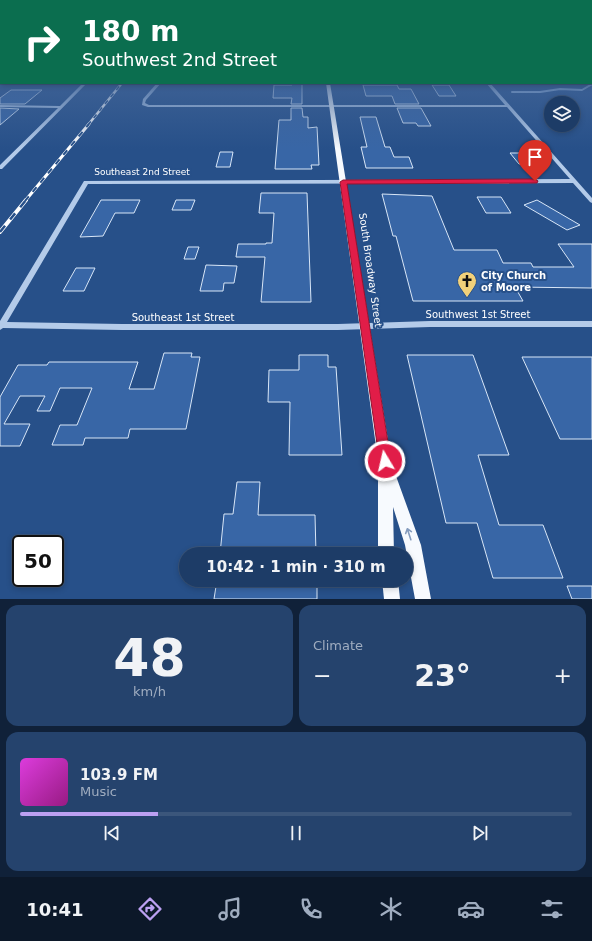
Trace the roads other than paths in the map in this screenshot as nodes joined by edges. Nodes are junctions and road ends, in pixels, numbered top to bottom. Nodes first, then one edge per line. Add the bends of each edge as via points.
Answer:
1 (75, 93) edge
2 (150, 93) edge
3 (330, 93) edge
4 (497, 93) edge
5 (0, 106) edge
6 (508, 106) junction
7 (61, 107) junction
8 (332, 107) junction
9 (0, 168) edge
10 (574, 181) junction
11 (343, 182) junction
12 (592, 201) edge
13 (592, 324) edge
14 (364, 325) junction
15 (1, 326) edge
16 (385, 461) junction
17 (386, 547) edge
18 (391, 587) edge
19 (392, 599) edge
20 (423, 599) edge

1 - 7 street
2 - 8 street via 143,104 148,106
3 - 8 main road, South Broadway Street
4 - 6 street
5 - 7 street
6 - 8 street
6 - 10 street
7 - 9 street
8 - 11 main road, South Broadway Street
10 - 11 street
10 - 12 street
11 - 14 main road, South Broadway Street
11 - 15 street, Southeast 2nd Street via 86,182
13 - 14 street, Southwest 1st Street
14 - 15 street, Southeast 1st Street
14 - 16 main road, South Broadway Street
16 - 17 main road, South Broadway Street
20 -> 16 main road, South Broadway Street via 413,545
18 - 19 main road

